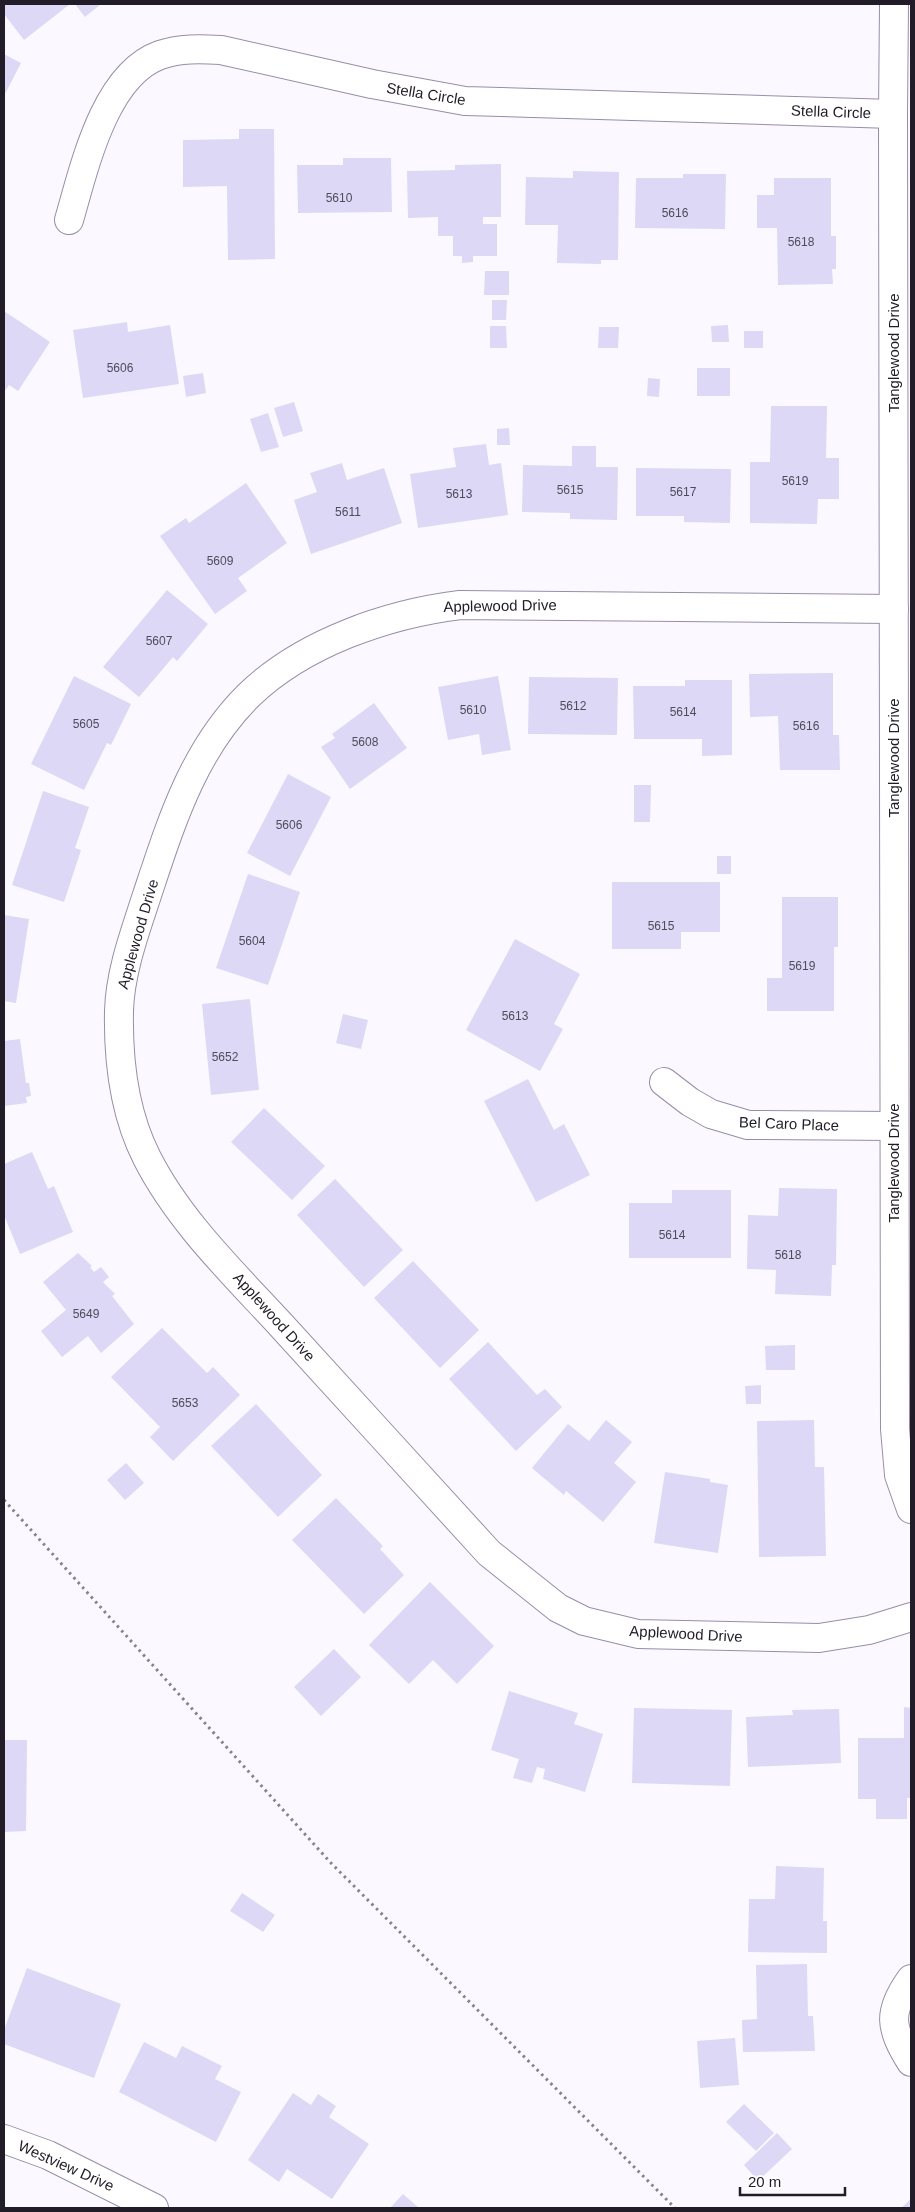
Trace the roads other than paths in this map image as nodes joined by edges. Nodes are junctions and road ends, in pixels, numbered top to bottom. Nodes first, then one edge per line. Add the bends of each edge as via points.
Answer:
1 (894, 4) edge
2 (893, 114) junction
3 (68, 220) dead end
4 (902, 278) edge
5 (894, 609) junction
6 (902, 737) edge
7 (664, 1082) dead end
8 (894, 1126) junction
9 (903, 1187) edge
10 (911, 1509) edge
11 (911, 1617) edge
12 (911, 1979) edge
13 (911, 2062) edge
14 (4, 2139) edge
15 (154, 2208) edge

1 - 2 street, Tanglewood Drive
2 - 3 street, Stella Circle via 464,101 221,50 172,52 148,61 116,94 94,138
2 - 4 street, Tanglewood Drive
4 - 5 street, Tanglewood Drive
5 - 6 street, Tanglewood Drive
5 - 11 street, Applewood Drive via 460,605 394,617 340,636 283,669 250,695 210,742 189,778 172,819 137,926 122,984 119,1010 120,1050 128,1111 146,1156 172,1200 253,1295 489,1553 533,1589 558,1608 584,1620 638,1634 819,1638 861,1632
6 - 8 street, Tanglewood Drive
7 - 8 street, Bel Caro Place via 711,1114 748,1125
8 - 9 street, Tanglewood Drive
9 - 10 street, Tanglewood Drive via 896,1452 899,1474
12 - 13 street via 900,1995 893,2015 900,2044
14 - 15 street, Westview Drive via 48,2155

